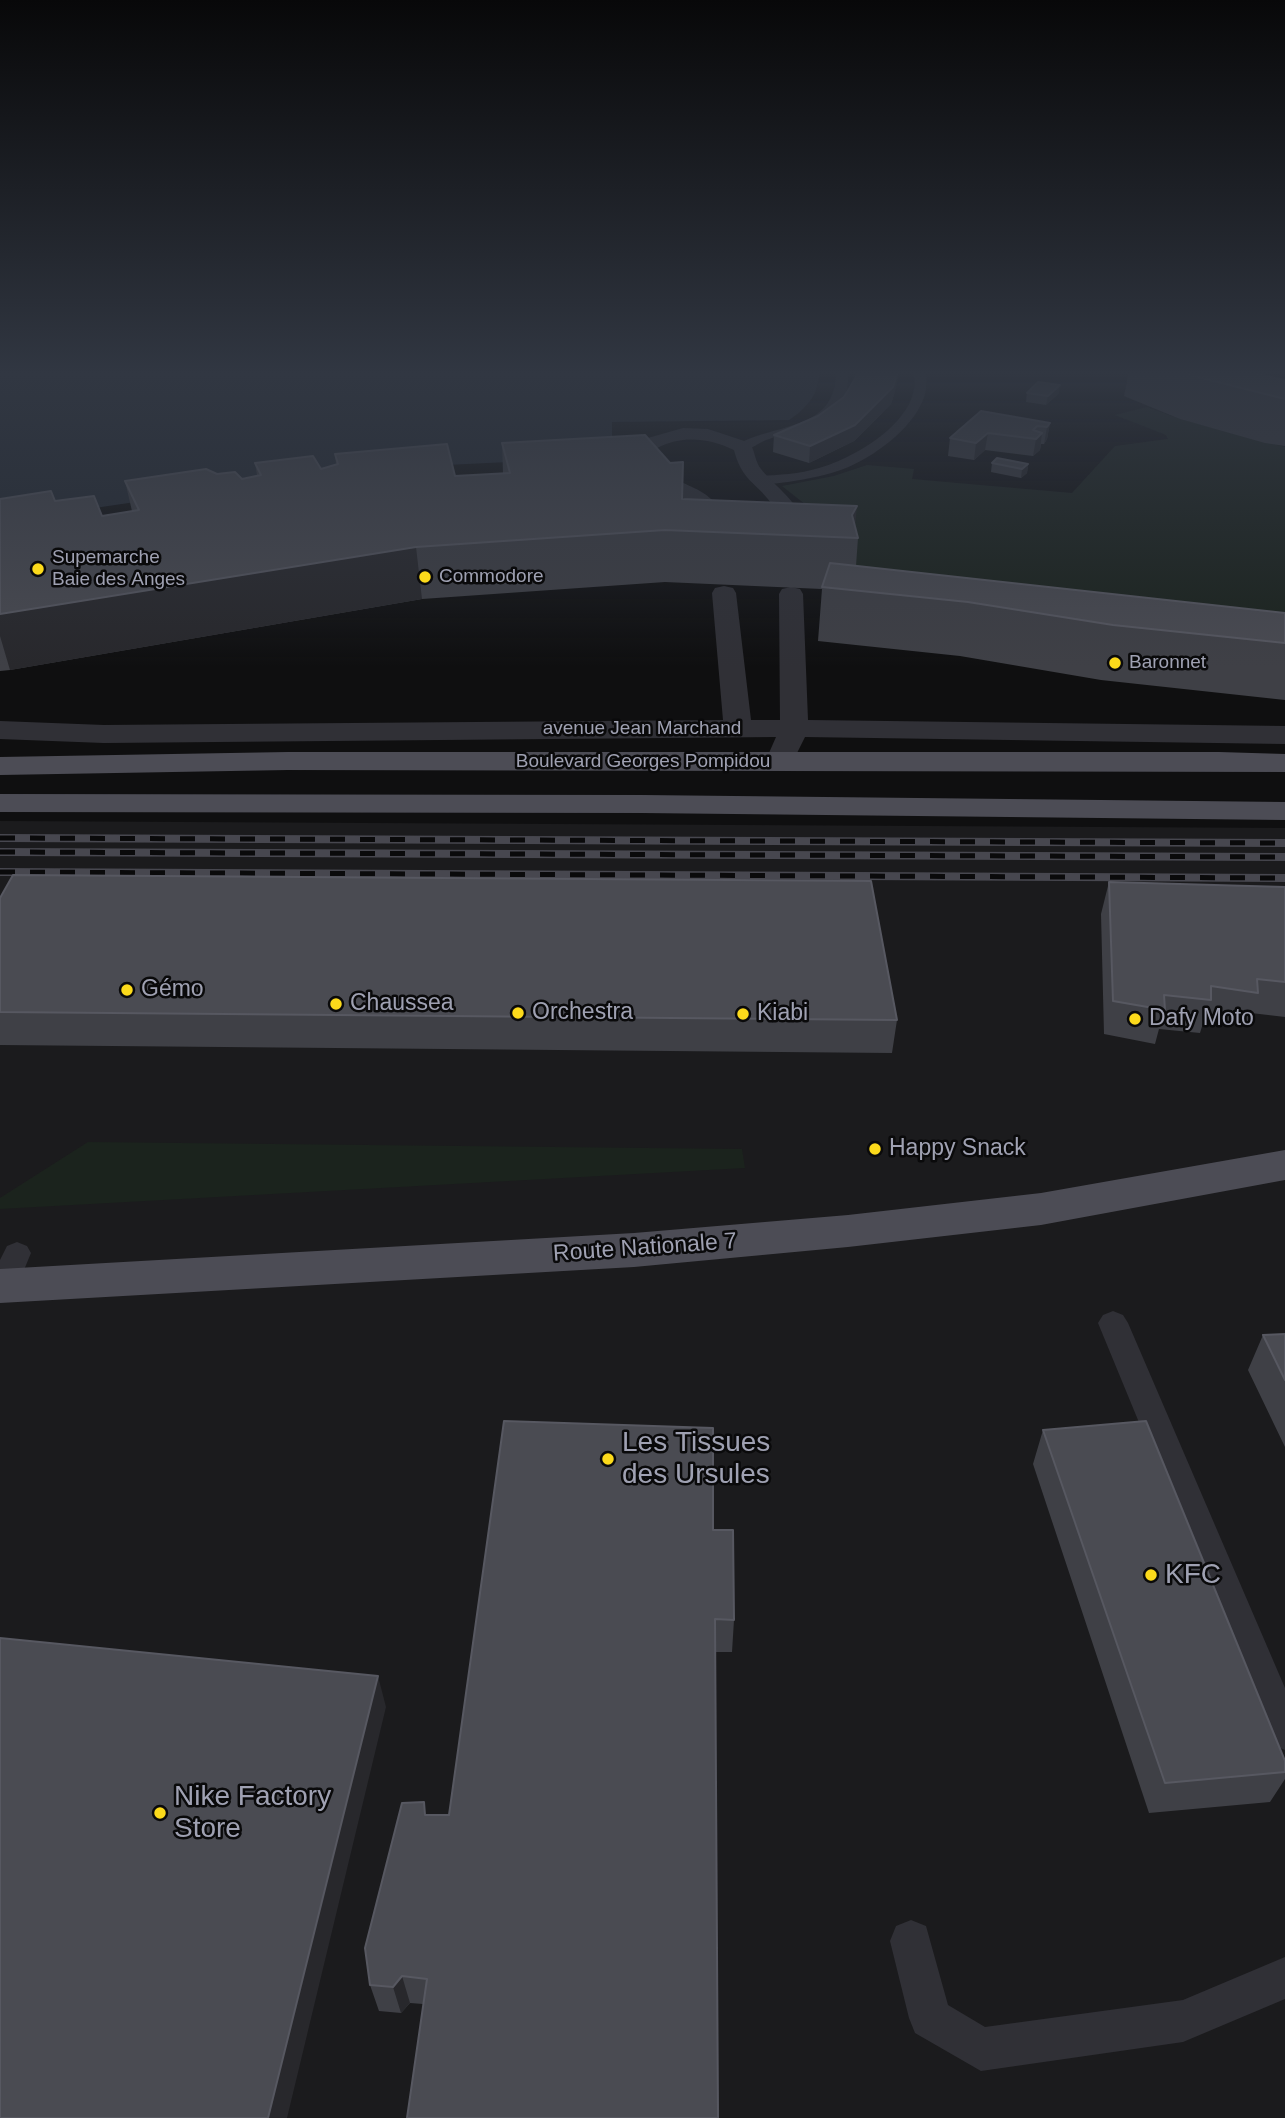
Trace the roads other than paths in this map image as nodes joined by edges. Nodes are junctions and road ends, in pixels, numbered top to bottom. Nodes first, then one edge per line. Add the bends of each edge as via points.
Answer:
1 (652, 470) edge
2 (750, 470) edge
3 (829, 470) edge
4 (759, 480) junction
5 (794, 528) edge
6 (720, 541) edge
7 (724, 593) edge
8 (791, 594) edge
9 (738, 728) junction
10 (0, 730) edge
11 (794, 730) junction
12 (1285, 735) edge
13 (638, 762) junction
14 (780, 762) junction
15 (1285, 763) edge
16 (0, 766) edge
17 (0, 803) edge
18 (642, 804) junction
19 (1285, 811) edge
20 (1285, 1165) edge
21 (7, 1275) edge
22 (1113, 1323) dead end
23 (1285, 1732) edge
24 (911, 1941) dead end
25 (1285, 1978) edge

1 - 6 street via 701,499 713,514
2 - 4 street
3 - 4 lane via 801,478
4 - 5 street via 778,497
7 - 9 street
8 - 11 street
9 - 10 street, avenue Jean Marchand via 104,734
9 - 11 street, avenue Jean Marchand
9 - 13 street
11 - 12 street, avenue Jean Marchand
11 - 14 street
13 - 14 main road, Boulevard Georges Pompidou
13 - 16 main road, Boulevard Georges Pompidou
14 - 15 main road, Boulevard Georges Pompidou
14 - 18 main road via 715,790
17 - 18 main road, Boulevard Georges Pompidou
18 - 19 main road, Boulevard Georges Pompidou
20 - 21 main road, Route Nationale 7 via 1041,1209 621,1251
22 - 23 lane
24 - 25 lane via 930,2018 981,2049 1183,2021

